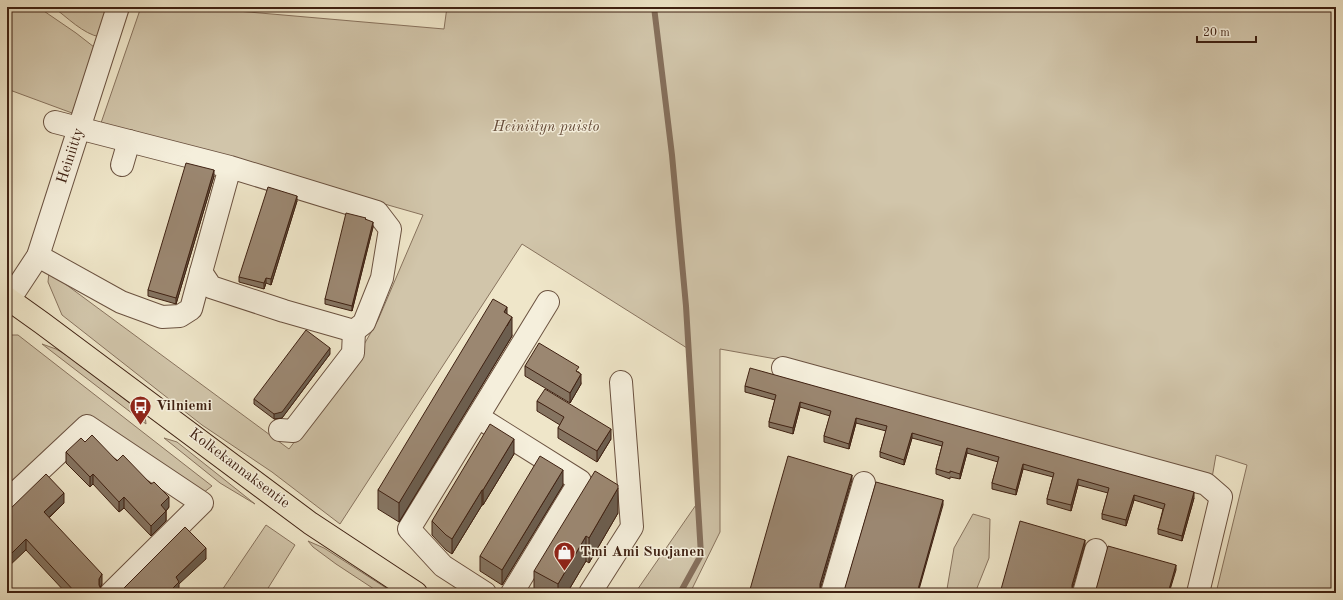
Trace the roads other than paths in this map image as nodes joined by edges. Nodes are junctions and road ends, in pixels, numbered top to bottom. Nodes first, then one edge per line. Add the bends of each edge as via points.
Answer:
1 (118, 7) edge
2 (56, 122) dead end
3 (80, 128) junction
4 (129, 142) junction
5 (122, 165) dead end
6 (230, 168) junction
7 (38, 256) junction
8 (201, 272) junction
9 (8, 300) edge
10 (548, 302) dead end
11 (354, 331) junction
12 (783, 368) dead end
13 (622, 382) dead end
14 (478, 416) junction
15 (280, 430) dead end
16 (864, 483) dead end
17 (7, 501) edge
18 (1096, 550) dead end
19 (111, 593) edge
20 (416, 593) edge
21 (485, 593) edge
22 (512, 593) edge
23 (590, 593) edge
24 (832, 593) edge
25 (1084, 593) edge
26 (1198, 593) edge

1 - 3 street, Heiniitty
2 - 3 street
3 - 4 street
3 - 7 street, Heiniitty
4 - 5 street
4 - 6 street
6 - 8 street
6 - 11 street via 378,212 390,229 382,278 364,323
7 - 8 street via 121,302 162,316 180,316 191,310
7 - 9 street, Heiniitty
8 - 11 street via 211,287
9 - 20 main road, Kolkekannaksentie via 310,523
10 - 14 street
11 - 15 street via 353,353 293,431
12 - 26 street via 1206,484 1221,497
13 - 23 street via 632,527
14 - 21 street via 409,529 443,566
14 - 22 street via 580,481
16 - 24 street
17 - 19 street via 87,426 202,504
18 - 25 street

